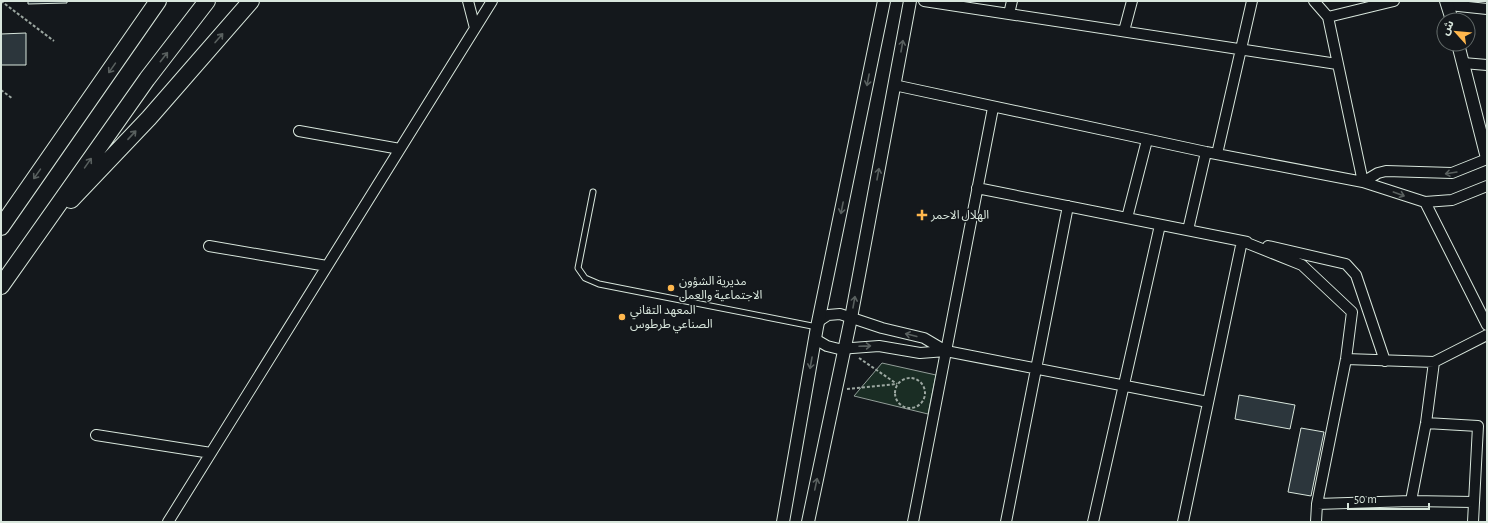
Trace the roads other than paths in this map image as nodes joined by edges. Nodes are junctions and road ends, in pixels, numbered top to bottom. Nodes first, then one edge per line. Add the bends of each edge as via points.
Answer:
1 (158, 1) edge
2 (207, 1) edge
3 (251, 1) edge
4 (468, 1) edge
5 (492, 1) edge
6 (884, 1) edge
7 (910, 1) edge
8 (924, 1) edge
9 (1012, 1) edge
10 (1132, 1) edge
11 (1252, 1) edge
12 (1314, 1) edge
13 (1394, 1) edge
14 (1449, 2) edge
15 (1487, 10) edge
16 (1451, 12) edge
17 (1009, 14) junction
18 (1328, 17) junction
19 (475, 28) junction
20 (1124, 31) junction
21 (1240, 49) junction
22 (1460, 52) edge
23 (1463, 63) junction
24 (1337, 64) junction
25 (1487, 65) edge
26 (894, 85) junction
27 (993, 108) junction
28 (299, 131) dead end
29 (1147, 140) junction
30 (400, 149) junction
31 (1206, 152) junction
32 (1217, 154) junction
33 (1487, 158) edge
34 (1362, 182) junction
35 (1487, 186) edge
36 (977, 188) junction
37 (593, 192) dead end
38 (1425, 202) junction
39 (1068, 206) junction
40 (1127, 218) junction
41 (1160, 225) junction
42 (1, 227) edge
43 (1188, 230) junction
44 (1242, 241) junction
45 (29, 245) junction
46 (209, 246) dead end
47 (327, 266) junction
48 (1, 286) edge
49 (851, 318) junction
50 (1487, 325) edge
51 (817, 329) junction
52 (1487, 336) edge
53 (845, 349) junction
54 (946, 350) junction
55 (1346, 359) junction
56 (1385, 361) junction
57 (1434, 362) junction
58 (1036, 368) junction
59 (1123, 385) junction
60 (1208, 402) junction
61 (1426, 423) junction
62 (96, 435) dead end
63 (211, 453) junction
64 (1411, 501) junction
65 (1473, 502) junction
66 (1317, 504) junction
67 (168, 522) edge
68 (783, 522) edge
69 (808, 522) edge
70 (913, 522) edge
71 (1006, 522) edge
72 (1093, 522) edge
73 (1183, 522) edge
74 (1316, 522) edge
75 (1472, 522) edge

1 -> 42 highway
45 -> 2 highway via 147,79
45 -> 3 highway via 149,118
4 - 19 street
5 - 19 street
6 -> 51 street
26 -> 7 street
8 - 17 street
9 - 17 street
10 - 20 street
11 - 21 street
12 - 18 street
13 - 18 street
14 - 15 street
14 - 16 street
17 - 20 street
18 - 24 street
19 - 30 street
20 - 21 street
21 - 24 street
21 - 32 street
22 - 23 street
23 - 25 street
23 - 33 street
24 - 34 street
26 - 27 street
49 -> 26 street
27 - 29 street
27 - 36 street
28 - 30 street
29 - 31 street
29 - 40 street
30 - 47 street
31 - 32 street
31 - 43 street
32 - 34 street
33 -> 34 street via 1452,173 1386,171
34 -> 38 street
35 - 38 street via 1452,200
36 - 39 street
36 - 54 street
37 - 51 lane via 578,268 585,278 599,284
38 - 50 street
39 - 40 street
39 - 58 street
40 - 41 street
41 - 43 street
41 - 59 street
43 - 44 street
44 - 55 street via 1302,265 1352,312
44 - 56 street via 1346,264 1356,274
44 - 60 street
45 - 48 highway
46 - 47 street
47 - 63 street
49 - 51 street via 834,314
49 - 53 street
54 -> 49 street via 924,338
51 - 53 street via 827,346
51 -> 68 street
52 - 57 street
53 -> 54 street via 879,346 920,353
69 -> 53 street
54 - 58 street
54 - 70 street
55 - 56 street
55 - 66 street
56 - 57 street
57 - 61 street
58 - 59 street
58 - 71 street
59 - 60 street
59 - 72 street
60 - 73 street
61 - 64 street
61 - 65 street via 1478,426
62 - 63 street
63 - 67 street
64 - 65 street
64 - 66 street
65 - 75 street
66 - 74 street

